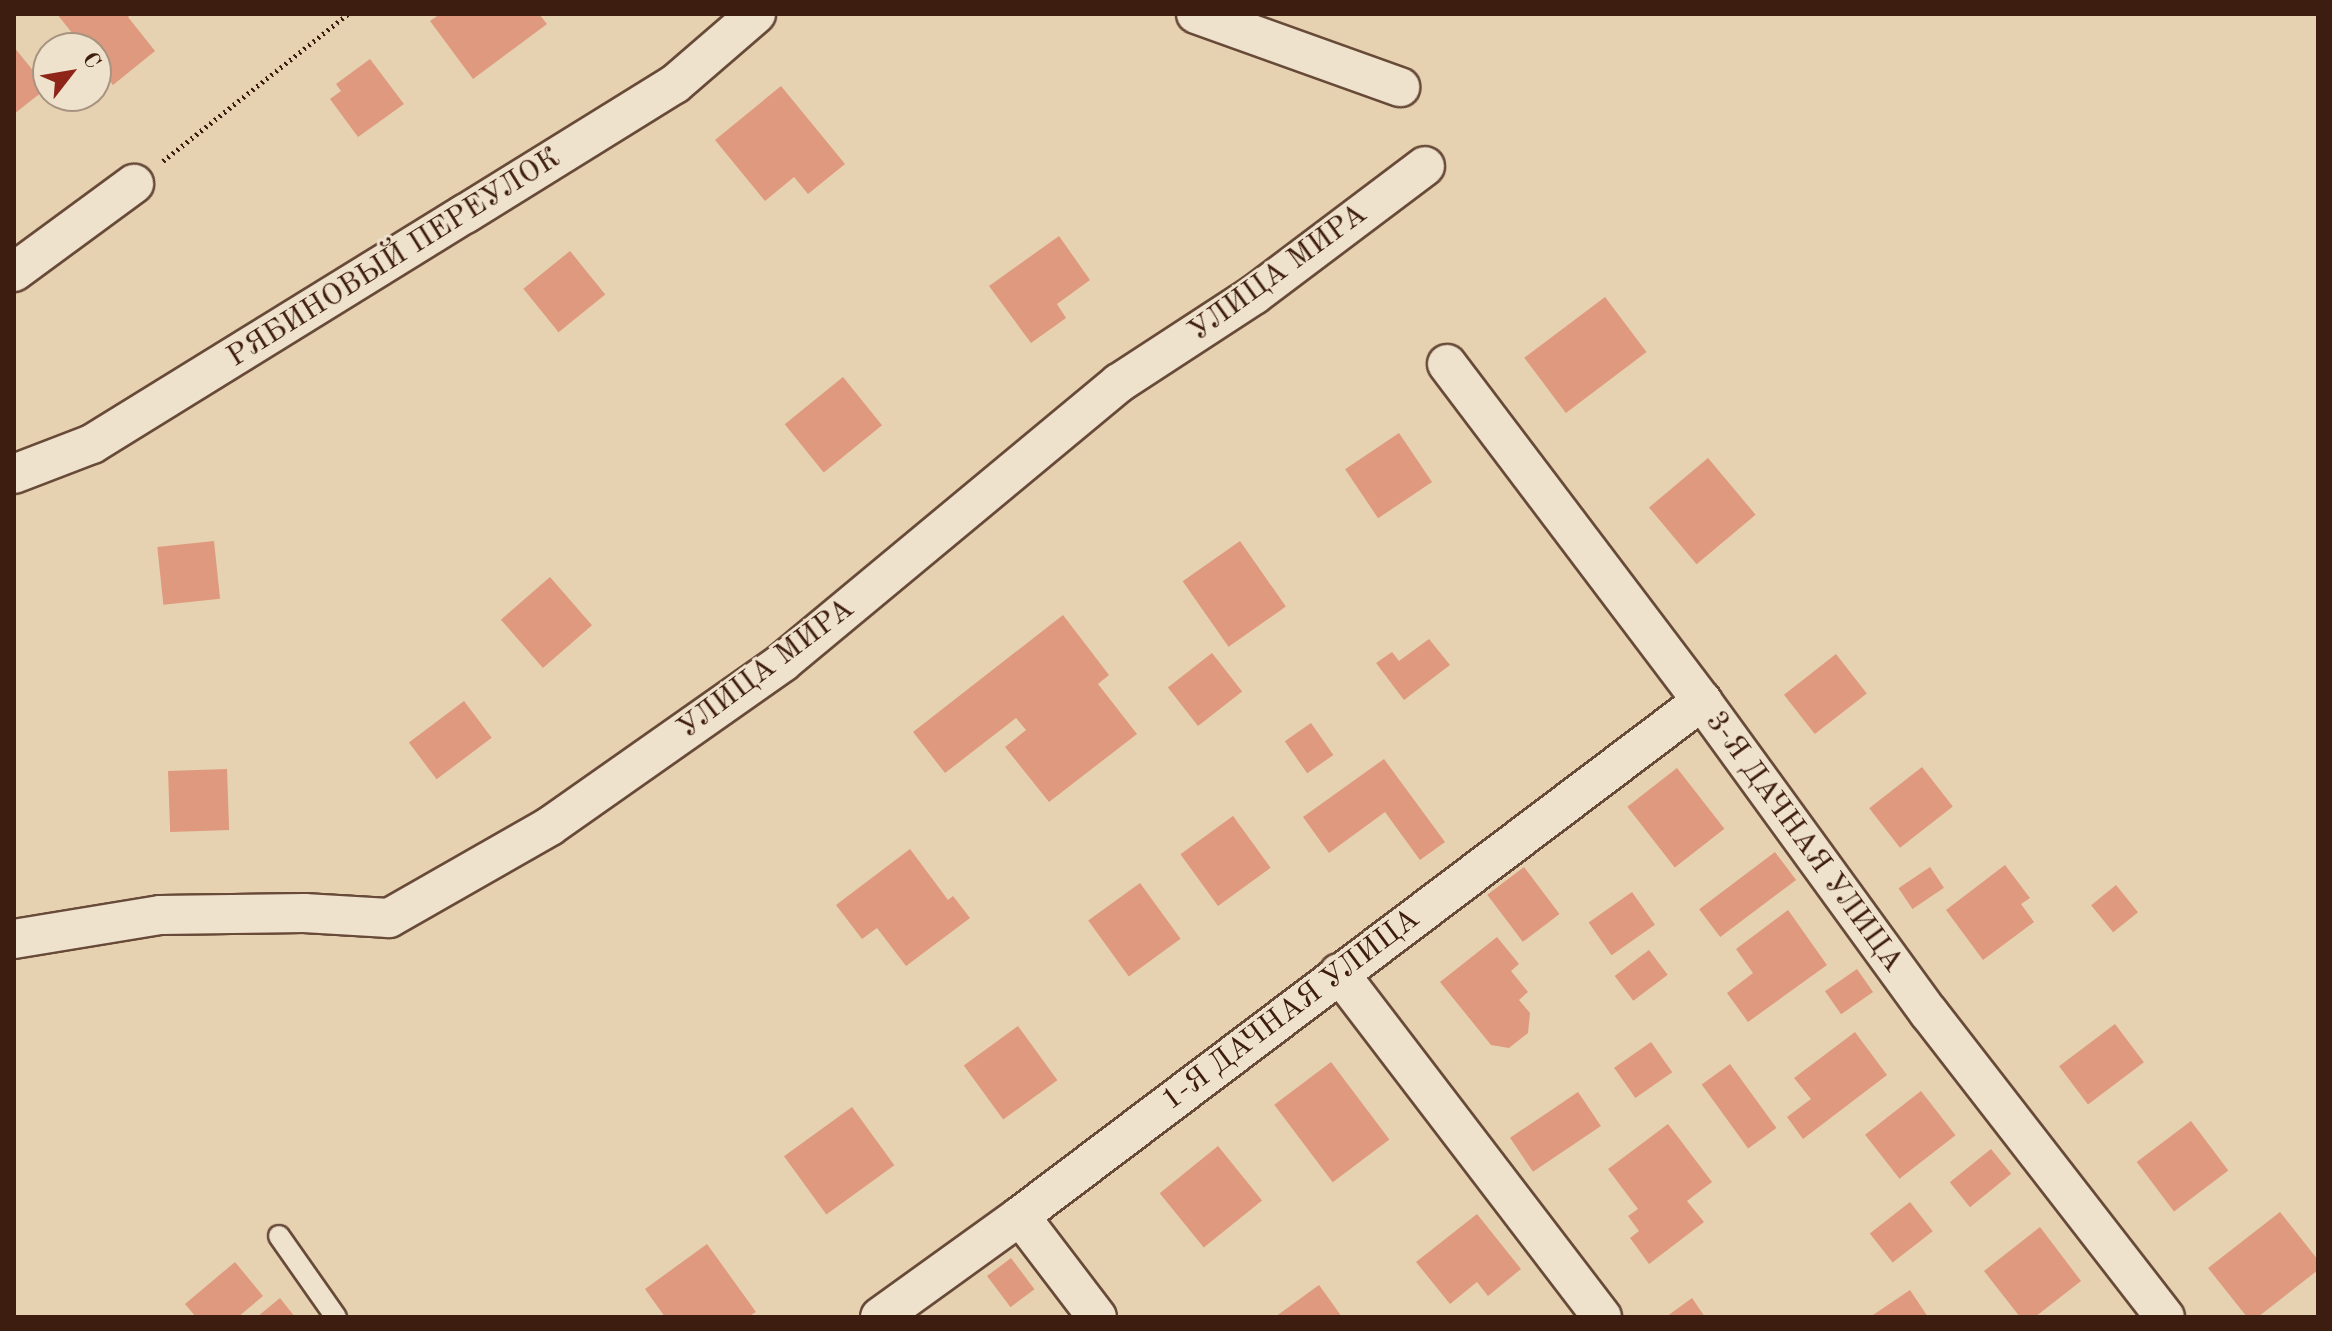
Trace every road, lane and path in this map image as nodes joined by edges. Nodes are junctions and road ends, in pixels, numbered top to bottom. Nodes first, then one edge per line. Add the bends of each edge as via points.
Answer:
1 (348, 14) edge
2 (756, 14) edge
3 (1196, 14) edge
4 (1400, 87) dead end
5 (1425, 166) dead end
6 (134, 184) joint
7 (14, 272) edge
8 (1447, 364) dead end
9 (14, 474) edge
10 (1702, 701) junction
11 (14, 939) edge
12 (1339, 973) junction
13 (1020, 1216) junction
14 (279, 1236) dead end
15 (336, 1317) edge
16 (880, 1317) edge
17 (1097, 1317) edge
18 (1602, 1317) edge
19 (2165, 1317) edge

1 - 6 path
2 - 9 street, РЯБИНОВЫЙ ПЕРЕУЛОК via 675,84 92,444
3 - 4 street
5 - 11 street, УЛИЦА МИРА via 1254,295 1119,383 783,662 550,826 389,918 160,915
6 - 7 street
8 - 10 street, 3-Я ДАЧНАЯ УЛИЦА
10 - 12 street, 1-Я ДАЧНАЯ УЛИЦА
10 - 19 street, 3-Я ДАЧНАЯ УЛИЦА via 1929,1013
12 - 13 street, 1-Я ДАЧНАЯ УЛИЦА
12 - 18 street
13 - 16 street, 1-Я ДАЧНАЯ УЛИЦА
13 - 17 street
14 - 15 lane

